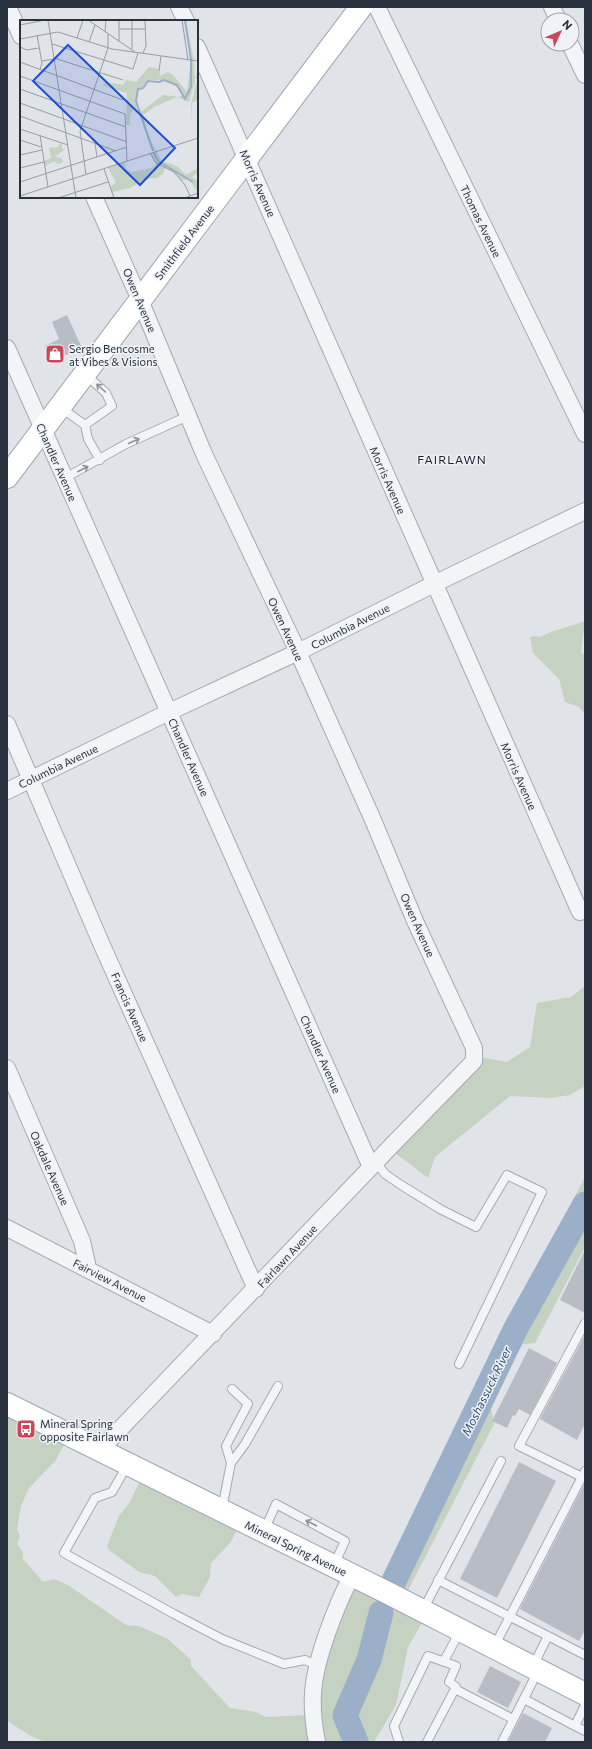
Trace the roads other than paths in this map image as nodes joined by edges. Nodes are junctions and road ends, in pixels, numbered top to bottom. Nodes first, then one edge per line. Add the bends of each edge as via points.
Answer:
1 (8, 7) edge
2 (179, 7) edge
3 (361, 7) edge
4 (377, 7) edge
5 (186, 20) edge
6 (20, 34) edge
7 (198, 49) edge
8 (574, 52) edge
9 (585, 74) edge
10 (247, 159) junction
11 (94, 198) edge
12 (140, 300) junction
13 (7, 348) edge
14 (85, 373) junction
15 (60, 407) junction
16 (188, 416) junction
17 (86, 425) junction
18 (43, 429) junction
19 (585, 434) edge
20 (100, 460) junction
21 (7, 476) edge
22 (65, 478) junction
23 (585, 511) edge
24 (434, 584) junction
25 (298, 652) junction
26 (169, 712) junction
27 (7, 724) edge
28 (32, 779) junction
29 (7, 791) edge
30 (580, 912) dead end
31 (474, 1061) joint
32 (7, 1068) edge
33 (373, 1164) junction
34 (7, 1228) edge
35 (88, 1268) junction
36 (256, 1289) junction
37 (585, 1323) edge
38 (213, 1334) junction
39 (459, 1364) dead end
40 (278, 1386) dead end
41 (232, 1389) dead end
42 (7, 1404) edge
43 (100, 1450) junction
44 (501, 1461) dead end
45 (231, 1463) junction
46 (128, 1464) junction
47 (584, 1474) edge
48 (222, 1512) junction
49 (263, 1532) junction
50 (342, 1570) junction
51 (438, 1580) junction
52 (422, 1610) junction
53 (509, 1617) junction
54 (460, 1630) junction
55 (548, 1636) junction
56 (494, 1647) junction
57 (585, 1655) edge
58 (444, 1661) junction
59 (318, 1666) junction
60 (536, 1669) junction
61 (455, 1689) junction
62 (585, 1694) edge
63 (524, 1699) junction
64 (585, 1705) edge
65 (514, 1719) junction
66 (575, 1726) junction
67 (585, 1731) edge
68 (317, 1742) edge
69 (399, 1742) edge
70 (427, 1742) edge
71 (502, 1742) edge

1 - 6 street
2 - 5 street
3 - 10 main road, Smithfield Avenue
4 - 19 street, Thomas Avenue
7 - 10 street, Morris Avenue
8 - 9 street
10 - 12 main road, Smithfield Avenue
10 - 24 street, Morris Avenue
11 - 12 street, Owen Avenue
12 - 14 main road, Smithfield Avenue
12 - 16 street, Owen Avenue
13 - 18 street, Chandler Avenue
14 - 15 main road, Smithfield Avenue
17 -> 14 lane via 112,406 106,393
15 - 17 lane
15 - 18 main road, Smithfield Avenue
20 -> 16 lane via 126,444
16 - 25 street, Owen Avenue
17 - 20 lane via 88,439
18 - 21 main road, Smithfield Avenue
18 - 22 street, Chandler Avenue
22 -> 20 lane
22 - 26 street, Chandler Avenue
23 - 24 street, Columbia Avenue
24 - 25 street, Columbia Avenue
24 - 30 street, Morris Avenue
25 - 26 street, Columbia Avenue
25 - 31 street, Owen Avenue via 415,921 474,1048
26 - 28 street, Columbia Avenue
26 - 33 street, Chandler Avenue
27 - 28 street, Francis Avenue
28 - 29 street, Columbia Avenue
28 - 36 street, Francis Avenue via 101,943
31 - 33 street, Fairlawn Avenue
32 - 35 street, Oakdale Avenue via 82,1241
33 - 36 street, Fairlawn Avenue
33 - 39 lane via 440,1209 476,1227 507,1175 542,1192
34 - 35 street, Fairview Avenue
35 - 38 street, Fairview Avenue
36 - 38 street, Fairlawn Avenue
37 - 47 lane via 519,1446
38 - 43 street, Fairlawn Avenue
40 - 45 lane
41 - 45 lane via 248,1404 226,1446
42 - 43 main road, Mineral Spring Avenue
43 - 46 main road, Mineral Spring Avenue
44 - 51 lane
45 - 48 lane
46 - 48 main road, Mineral Spring Avenue
46 - 59 lane via 112,1492 95,1498 64,1553 222,1639 284,1664 305,1660
47 - 53 lane
48 - 49 main road, Mineral Spring Avenue
49 - 50 main road, Mineral Spring Avenue
50 -> 49 lane via 346,1541 276,1504
50 - 52 main road, Mineral Spring Avenue
50 - 59 street via 341,1596
51 - 52 lane
51 - 53 lane
52 - 54 main road, Mineral Spring Avenue
53 - 55 lane
53 - 56 lane
54 - 56 main road, Mineral Spring Avenue
54 - 58 lane
55 - 57 lane
55 - 60 lane
56 - 60 main road, Mineral Spring Avenue
58 - 61 lane via 456,1666 449,1682 456,1687
58 - 69 lane via 428,1656 394,1726
59 - 68 street via 313,1693
60 - 62 main road, Mineral Spring Avenue
60 - 63 lane
61 - 65 lane
61 - 70 lane
63 - 65 lane
63 - 66 lane
64 - 66 lane
65 - 71 lane
66 - 67 lane

